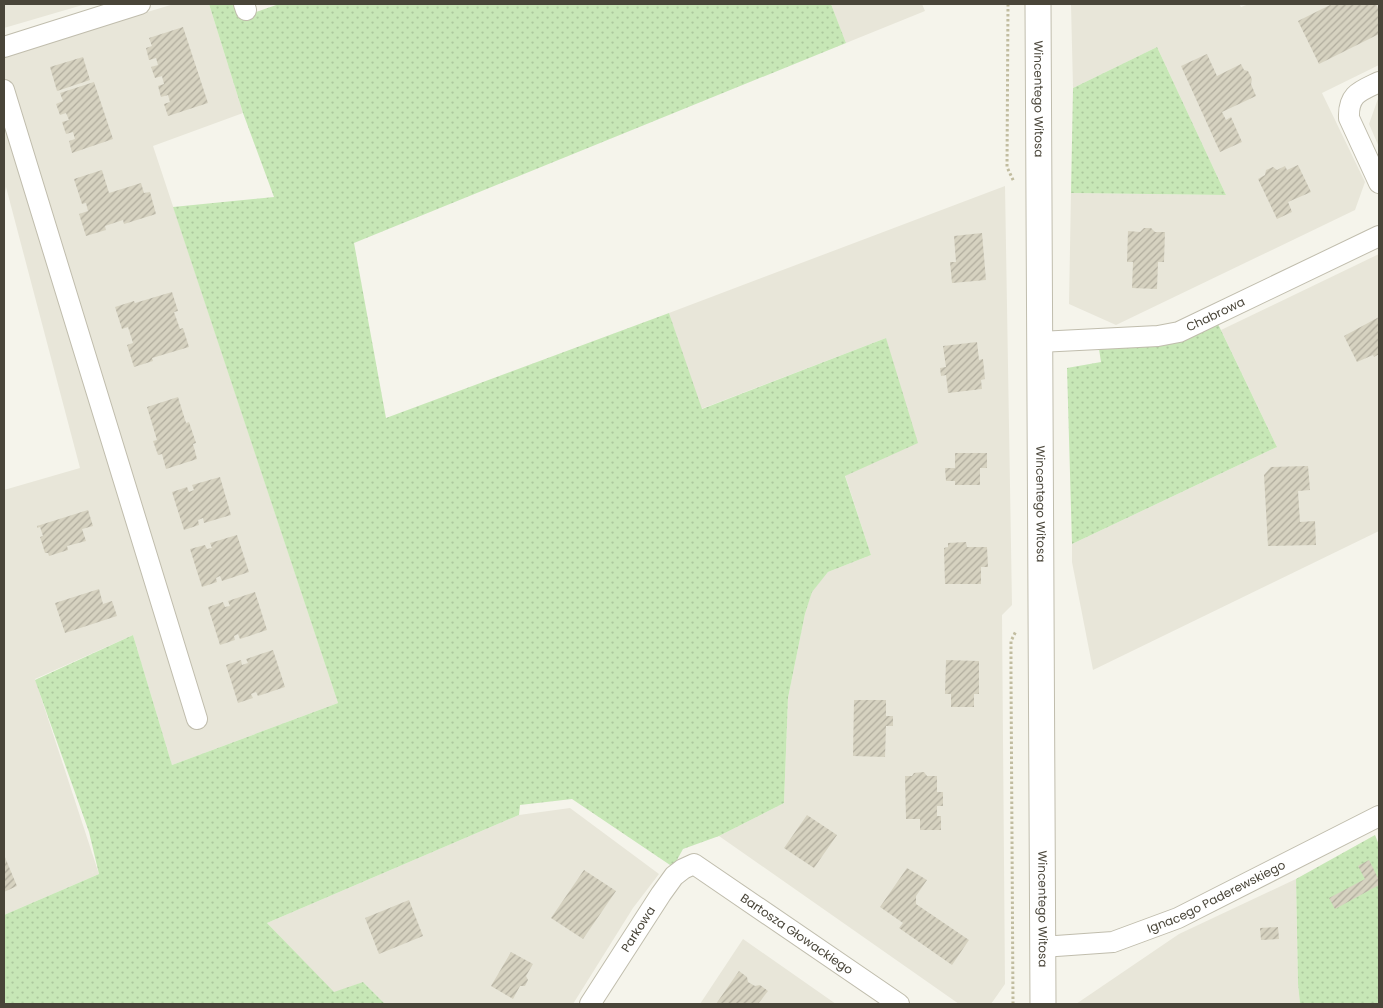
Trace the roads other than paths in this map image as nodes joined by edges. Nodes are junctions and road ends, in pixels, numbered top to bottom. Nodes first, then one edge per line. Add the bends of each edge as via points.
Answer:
1 (140, 4) edge
2 (1038, 4) edge
3 (6, 50) edge
4 (1379, 82) edge
5 (4, 90) edge
6 (1379, 183) edge
7 (1379, 236) edge
8 (1039, 342) junction
9 (197, 719) dead end
10 (1379, 816) edge
11 (694, 864) joint
12 (1042, 947) junction
13 (590, 1004) edge
14 (899, 1004) edge
15 (1042, 1004) edge

1 - 3 street
2 - 8 street, Wincentego Witosa
4 - 6 street via 1360,91 1352,98 1349,107 1349,118
5 - 9 street
7 - 8 street, Chabrowa via 1179,332
8 - 12 street, Wincentego Witosa
10 - 12 street, Ignacego Paderewskiego via 1178,918 1114,942
11 - 13 street, Parkowa via 674,876
11 - 14 street, Bartosza Głowackiego
12 - 15 street, Wincentego Witosa

